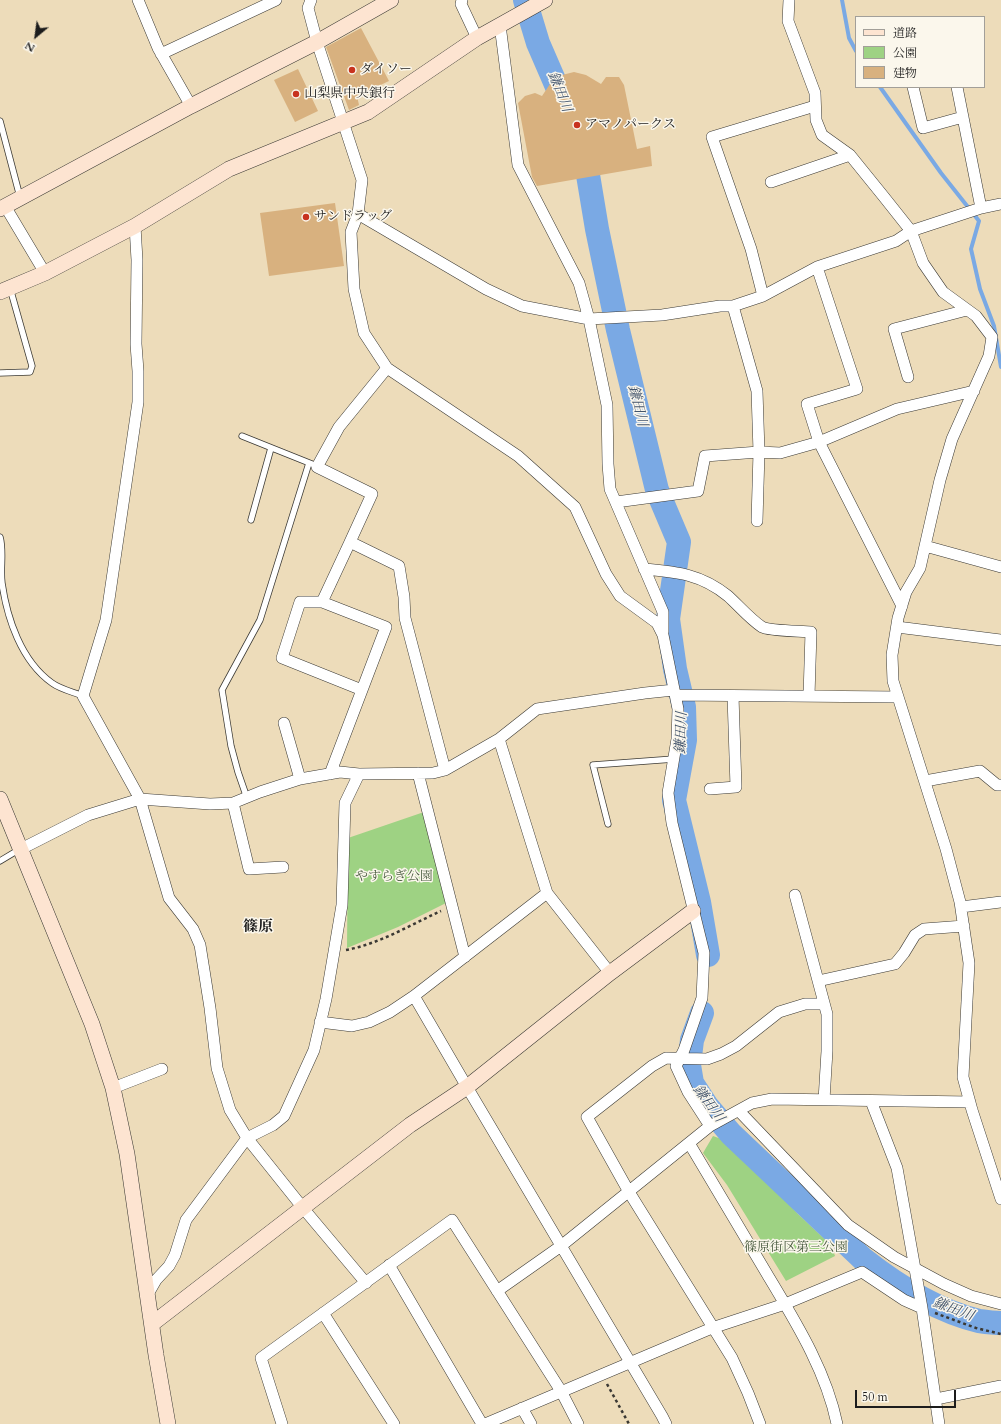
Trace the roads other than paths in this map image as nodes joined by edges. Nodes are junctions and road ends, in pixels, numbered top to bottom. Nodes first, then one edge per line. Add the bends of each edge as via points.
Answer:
1 (138, 0) edge
2 (276, 0) edge
3 (391, 0) edge
4 (462, 0) edge
5 (545, 0) edge
6 (789, 0) edge
7 (306, 2) edge
8 (500, 26) junction
9 (477, 38) junction
10 (317, 42) junction
11 (162, 54) junction
12 (914, 88) edge
13 (957, 88) edge
14 (191, 106) junction
15 (815, 106) junction
16 (963, 117) junction
17 (0, 121) edge
18 (344, 123) junction
19 (850, 155) junction
20 (771, 182) dead end
21 (20, 198) junction
22 (1001, 204) edge
23 (3, 207) edge
24 (981, 208) junction
25 (358, 214) junction
26 (135, 226) junction
27 (911, 231) junction
28 (817, 267) junction
29 (45, 273) junction
30 (5, 290) edge
31 (763, 296) junction
32 (733, 306) junction
33 (967, 310) junction
34 (589, 318) junction
35 (387, 368) junction
36 (0, 373) edge
37 (908, 377) dead end
38 (974, 391) junction
39 (242, 436) dead end
40 (819, 442) junction
41 (271, 448) junction
42 (759, 452) junction
43 (313, 465) junction
44 (616, 502) junction
45 (251, 520) dead end
46 (757, 521) dead end
47 (0, 537) edge
48 (350, 542) junction
49 (925, 546) junction
50 (1001, 567) edge
51 (644, 569) junction
52 (322, 602) junction
53 (902, 606) junction
54 (897, 627) junction
55 (663, 635) junction
56 (1001, 640) edge
57 (362, 690) junction
58 (675, 693) junction
59 (82, 696) junction
60 (733, 696) junction
61 (809, 696) junction
62 (898, 697) junction
63 (284, 723) dead end
64 (499, 739) junction
65 (674, 759) junction
66 (445, 770) junction
67 (418, 773) junction
68 (330, 774) junction
69 (359, 774) junction
70 (300, 779) junction
71 (925, 781) junction
72 (1001, 785) edge
73 (710, 789) dead end
74 (247, 798) junction
75 (0, 799) edge
76 (140, 799) junction
77 (233, 803) junction
78 (608, 824) dead end
79 (21, 849) junction
80 (0, 861) edge
81 (283, 867) dead end
82 (547, 892) junction
83 (795, 895) dead end
84 (1001, 902) edge
85 (961, 907) junction
86 (693, 911) junction
87 (964, 926) junction
88 (465, 956) junction
89 (610, 973) junction
90 (818, 981) junction
91 (414, 996) junction
92 (824, 1004) junction
93 (320, 1022) junction
94 (680, 1058) junction
95 (162, 1069) dead end
96 (467, 1087) junction
97 (113, 1088) junction
98 (824, 1100) junction
99 (871, 1101) junction
100 (970, 1102) junction
101 (738, 1111) junction
102 (710, 1126) junction
103 (247, 1138) junction
104 (689, 1143) junction
105 (629, 1192) junction
106 (1000, 1195) edge
107 (303, 1208) junction
108 (561, 1246) junction
109 (389, 1266) junction
110 (915, 1269) junction
111 (366, 1282) junction
112 (497, 1291) junction
113 (148, 1294) junction
114 (785, 1304) junction
115 (1001, 1304) edge
116 (922, 1308) junction
117 (324, 1313) junction
118 (152, 1324) junction
119 (712, 1328) junction
120 (630, 1362) junction
121 (1001, 1386) edge
122 (561, 1391) junction
123 (936, 1399) junction
124 (522, 1408) junction
125 (168, 1424) edge
126 (282, 1424) edge
127 (394, 1424) edge
128 (483, 1424) edge
129 (532, 1424) edge
130 (578, 1424) edge
131 (666, 1424) edge
132 (760, 1424) edge
133 (837, 1424) edge
134 (939, 1424) edge

1 - 11 street
2 - 11 street
3 - 10 street
4 - 9 street via 461,4
5 - 8 street
6 - 15 street via 788,21 815,92
7 - 10 street
8 - 9 street
8 - 34 street via 518,164 579,283
9 - 18 street via 368,112
10 - 14 street
10 - 18 street
11 - 14 street
12 - 16 street via 923,128
13 - 16 street
14 - 21 street
15 - 19 street via 816,120 822,135
15 - 31 street via 712,137 751,249
16 - 24 street
17 - 21 lane
18 - 25 street via 362,180
18 - 26 street via 229,169
19 - 20 street
19 - 27 street
21 - 23 street
22 - 24 street
23 - 29 street
24 - 27 street
25 - 34 street via 486,289 522,306
25 - 35 street via 351,232 354,289 364,333
26 - 29 street
26 - 59 street via 138,402 106,620
27 - 28 street via 896,241
27 - 33 street via 923,264 943,292
28 - 31 street
28 - 40 street via 857,389 807,404
29 - 30 street
30 - 36 lane via 32,366 30,372
31 - 32 street
32 - 34 street via 662,314
32 - 42 street via 757,391
33 - 37 street via 894,329
33 - 38 street via 976,316 992,337 989,356
34 - 44 street via 608,405 610,490
35 - 43 street via 339,427
35 - 55 street via 518,456 575,507 606,574 620,596 657,623
38 - 40 street via 897,409
38 - 49 street via 952,439
39 - 41 lane
40 - 42 street via 780,453
40 - 53 street
41 - 43 lane
41 - 45 lane
42 - 44 street via 705,456 698,491
42 - 46 street
43 - 48 street via 372,494
43 - 74 lane via 260,620 222,690 231,746
44 - 51 street
47 - 59 lane via 2,582 15,634 37,669 52,683
48 - 52 street
48 - 66 street via 399,566 405,618
49 - 50 street
49 - 53 street via 920,568 906,592
51 - 55 street via 663,612
51 - 61 street via 690,575 705,582 726,595 764,628 811,632
52 - 57 street via 386,628
52 - 57 street via 300,602 282,658
53 - 54 street
54 - 56 street
54 - 62 street via 892,661 893,681
55 - 58 street
57 - 68 street
58 - 60 street
58 - 64 street via 645,693 537,710
58 - 65 street via 678,716
59 - 76 street
60 - 61 street
60 - 73 street via 736,787
61 - 62 street
62 - 71 street
63 - 70 street
64 - 66 street
64 - 82 street
65 - 78 lane via 593,765
65 - 86 street via 668,793 672,823
66 - 67 street
67 - 69 street
67 - 88 street
68 - 69 street
68 - 70 street
69 - 93 street via 345,803 342,905
70 - 74 street
71 - 72 street via 980,771 997,785
71 - 85 street
74 - 77 street
75 - 79 street
76 - 77 street
76 - 79 street via 88,814
76 - 103 street via 169,898 193,929 200,945 217,1068 230,1110
77 - 81 street via 248,869
79 - 80 lane
79 - 97 street via 92,1024
82 - 88 street
82 - 89 street
83 - 90 street
84 - 85 street
85 - 87 street
86 - 89 street
86 - 94 street via 704,953 702,998
87 - 90 street via 924,929 915,935 894,964
87 - 100 street via 969,963 963,1077
88 - 91 street
89 - 96 street
90 - 92 street
91 - 93 street via 369,1022 352,1026
91 - 96 street
92 - 94 street via 804,1004 779,1012 736,1046 721,1054 707,1059
92 - 98 street via 827,1014
93 - 103 street via 314,1050 284,1116 273,1125
94 - 102 street via 676,1066 688,1092
94 - 105 street via 666,1058 652,1066 587,1117
95 - 97 street
96 - 107 street via 410,1125
96 - 108 street
97 - 113 street via 127,1154
98 - 99 street
98 - 101 street via 772,1099 752,1103
99 - 100 street
99 - 110 street via 897,1168
100 - 106 street
101 - 102 street
101 - 110 street via 848,1224
102 - 104 street
103 - 107 street
103 - 113 street via 186,1220 175,1255
104 - 105 street
104 - 114 street
105 - 108 street
105 - 119 street
107 - 111 street
107 - 118 street
108 - 112 street
108 - 120 street
109 - 111 street
109 - 112 street via 452,1220
109 - 128 street
110 - 115 street via 971,1296
110 - 116 street
111 - 117 street
112 - 122 street
113 - 118 street
114 - 116 street via 862,1272 904,1300
114 - 119 street
114 - 133 street via 818,1366
116 - 123 street
117 - 126 street via 261,1358
117 - 127 street
118 - 125 street
119 - 120 street
119 - 132 street via 732,1358
120 - 122 street
120 - 131 street
121 - 123 street
122 - 124 street
122 - 130 street
123 - 134 street
124 - 128 street
124 - 129 street

